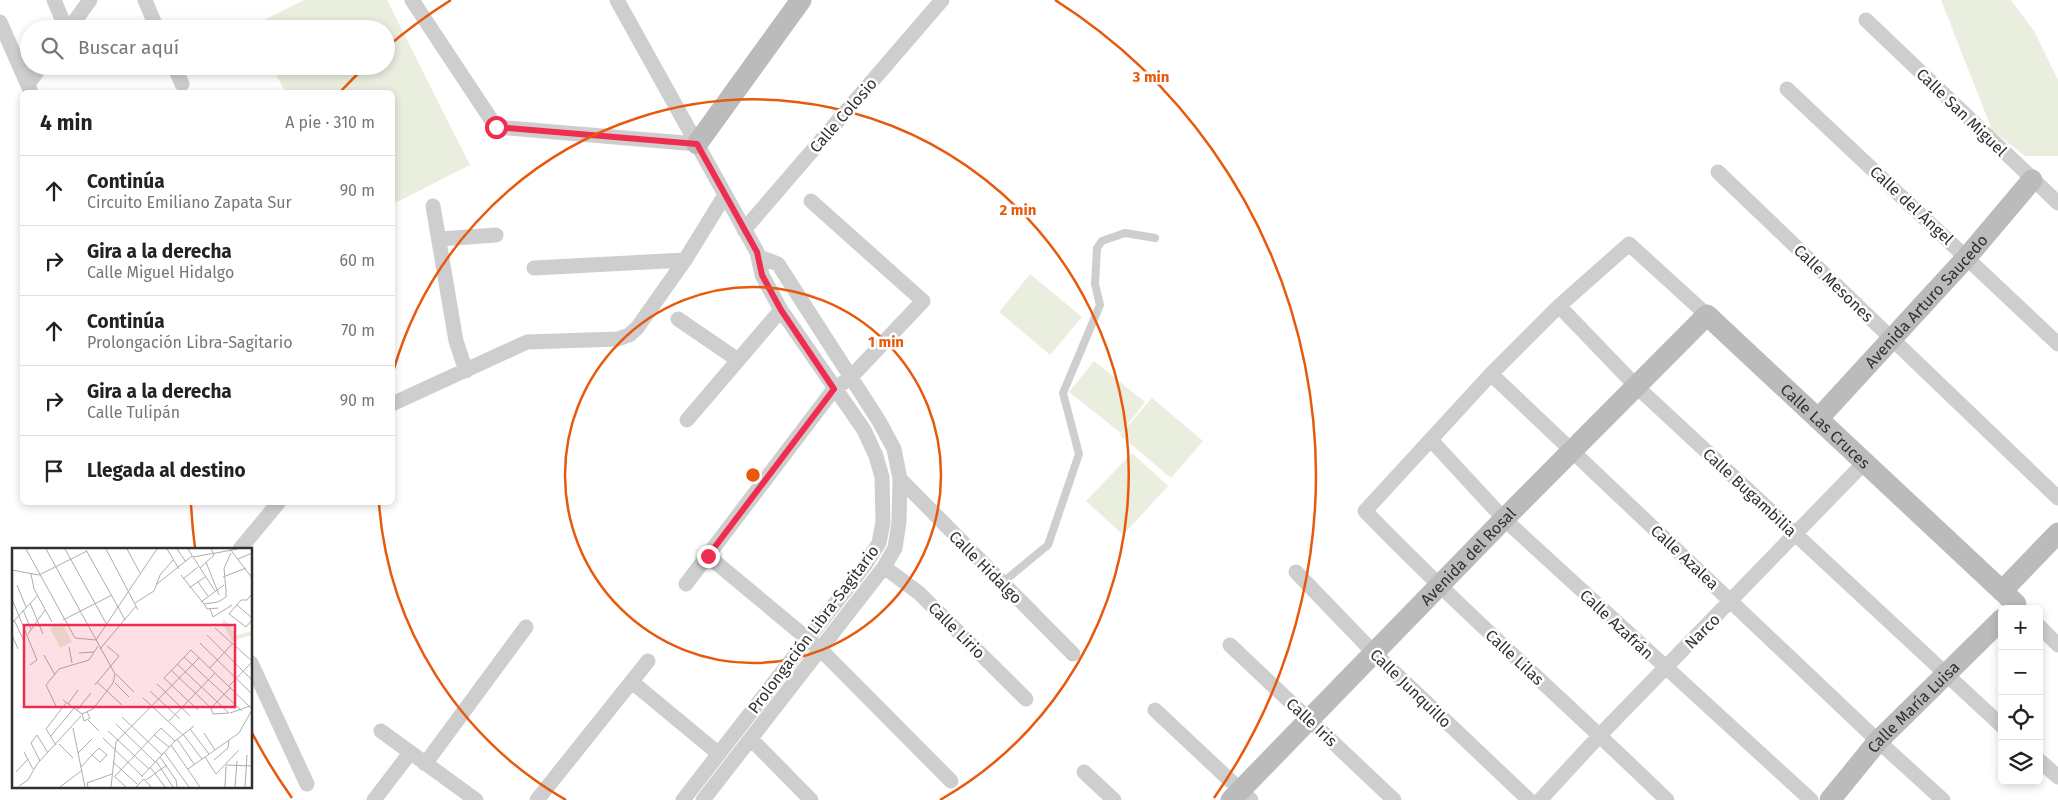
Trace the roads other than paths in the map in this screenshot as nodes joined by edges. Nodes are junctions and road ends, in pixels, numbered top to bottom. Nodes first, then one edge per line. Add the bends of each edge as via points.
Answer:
1 (54, 0) edge
2 (90, 0) edge
3 (145, 0) edge
4 (412, 0) edge
5 (617, 0) edge
6 (801, 0) edge
7 (942, 0) edge
8 (64, 20) edge
9 (75, 20) edge
10 (153, 20) edge
11 (1866, 20) dead end
12 (0, 22) edge
13 (20, 66) edge
14 (24, 75) edge
15 (36, 75) edge
16 (178, 75) edge
17 (182, 84) dead end
18 (30, 88) edge
19 (1787, 89) dead end
20 (697, 144) junction
21 (1718, 172) dead end
22 (2032, 180) junction
23 (725, 194) junction
24 (811, 201) dead end
25 (2058, 203) edge
26 (433, 206) dead end
27 (744, 230) junction
28 (496, 235) dead end
29 (1156, 238) dead end
30 (440, 239) junction
31 (759, 257) junction
32 (1967, 257) junction
33 (685, 260) junction
34 (534, 268) dead end
35 (1559, 306) junction
36 (781, 310) junction
37 (1707, 316) junction
38 (678, 319) dead end
39 (1893, 338) junction
40 (2058, 344) edge
41 (738, 360) junction
42 (466, 370) junction
43 (1492, 374) junction
44 (850, 378) junction
45 (1636, 386) junction
46 (834, 389) junction
47 (395, 403) edge
48 (1818, 419) junction
49 (687, 420) dead end
50 (1431, 440) junction
51 (1572, 451) junction
52 (1864, 463) junction
53 (900, 479) junction
54 (2058, 498) edge
55 (277, 505) edge
56 (1504, 519) junction
57 (2058, 532) edge
58 (1796, 534) junction
59 (241, 548) edge
60 (708, 556) junction
61 (884, 567) junction
62 (1296, 572) dead end
63 (1002, 583) junction
64 (686, 584) dead end
65 (1438, 587) junction
66 (1732, 601) junction
67 (2010, 605) edge
68 (2012, 605) edge
69 (1998, 620) edge
70 (526, 627) dead end
71 (2043, 630) edge
72 (807, 637) junction
73 (1230, 645) dead end
74 (2058, 645) edge
75 (821, 650) junction
76 (1374, 653) junction
77 (1073, 654) dead end
78 (648, 661) dead end
79 (252, 665) edge
80 (1665, 668) junction
81 (1946, 674) junction
82 (632, 682) junction
83 (1026, 699) dead end
84 (1155, 710) dead end
85 (1310, 720) junction
86 (1998, 722) edge
87 (381, 731) dead end
88 (1600, 735) junction
89 (751, 739) junction
90 (1878, 741) junction
91 (410, 753) junction
92 (719, 754) junction
93 (425, 764) junction
94 (2043, 764) edge
95 (1084, 772) dead end
96 (2058, 777) edge
97 (951, 781) dead end
98 (307, 784) dead end
99 (1241, 797) edge
100 (374, 800) edge
101 (476, 800) edge
102 (537, 800) edge
103 (683, 800) edge
104 (703, 800) edge
105 (811, 800) edge
106 (1114, 800) edge
107 (1394, 800) edge
108 (1529, 800) edge
109 (1540, 800) edge
110 (1667, 800) edge
111 (1811, 800) edge
112 (1830, 800) edge
113 (1943, 800) edge

1 - 8 street
2 - 9 street
3 - 10 street
4 - 20 street via 496,127
5 - 20 street
6 - 20 street
7 - 27 street, Calle Colosio
11 - 22 street, Calle San Miguel
12 - 13 street
14 - 18 street
15 - 18 street
16 - 17 street
19 - 32 street, Calle del Ángel
20 - 23 street
21 - 39 street, Calle Mesones
22 - 25 street, Calle San Miguel
22 - 32 street, Avenida Arturo Saucedo
23 - 27 street
23 - 33 street
24 - 44 street via 923,302
26 - 30 street
27 - 31 street
28 - 30 street
29 - 63 lane via 1125,234 1102,241 1097,248 1095,284 1100,305 1063,393 1079,454 1048,546
30 - 42 street via 456,341
31 - 36 street, Prolongación Libra-Sagitario via 762,275
31 - 44 street, Prolongación Libra-Sagitario via 778,264
32 - 39 street, Avenida Arturo Saucedo
32 - 40 street, Calle del Ángel
33 - 34 street
33 - 42 street via 629,335 618,339 528,342
35 - 37 street, Calle Las Cruces via 1629,244
35 - 43 street
35 - 45 street, Calle Bugambilia
36 - 41 street
36 - 46 street, Prolongación Libra-Sagitario
37 - 45 street, Avenida del Rosal
37 - 48 street, Calle Las Cruces
38 - 41 street
39 - 48 street, Avenida Arturo Saucedo
39 - 54 street, Calle Mesones
41 - 49 street
42 - 47 street
43 - 50 street
43 - 51 street, Calle Azalea
44 - 46 street
44 - 53 street, Prolongación Libra-Sagitario via 894,449
45 - 51 street, Avenida del Rosal
45 - 58 street, Calle Bugambilia
46 - 60 street
46 - 72 street, Prolongación Libra-Sagitario via 864,430 876,456 882,477 883,522 878,543 865,565
48 - 52 street, Calle Las Cruces
50 - 56 street, Calle Azafrán
50 - 65 street, Calle Lilas via 1365,512
51 - 56 street, Avenida del Rosal
51 - 66 street, Calle Azalea
52 - 58 street, Narco
52 - 67 street, Calle Las Cruces
53 - 61 street, Prolongación Libra-Sagitario via 899,522 894,548
53 - 63 street, Calle Hidalgo
55 - 59 street
56 - 65 street, Avenida del Rosal
56 - 80 street, Calle Azafrán
57 - 68 street, Calle María Luisa
58 - 66 street, Narco
58 - 81 street, Calle Bugambilia
60 - 64 street
60 - 72 street
61 - 75 street, Prolongación Libra-Sagitario
61 - 83 street, Calle Lirio via 919,593
62 - 76 street, Calle Junquillo
63 - 77 street, Calle Hidalgo
65 - 76 street, Avenida del Rosal
65 - 88 street, Calle Lilas
66 - 80 street, Narco
66 - 90 street, Calle Azalea
69 - 81 street, Calle María Luisa
70 - 93 street
71 - 74 street
72 - 75 street
72 - 92 street, Prolongación Libra-Sagitario
73 - 85 street, Calle Iris
75 - 89 street, Prolongación Libra-Sagitario
75 - 97 street
76 - 85 street, Avenida del Rosal
76 - 108 street, Calle Junquillo
78 - 82 street
79 - 98 street
80 - 88 street, Narco
80 - 111 street, Calle Azafrán
81 - 86 street, Calle Bugambilia
81 - 90 street, Calle María Luisa
82 - 92 street
82 - 102 street
84 - 99 street
85 - 99 street, Avenida del Rosal
85 - 107 street, Calle Iris
87 - 91 street
88 - 109 street, Narco
88 - 110 street, Calle Lilas
89 - 104 street, Prolongación Libra-Sagitario
89 - 105 street
90 - 112 street, Calle María Luisa
90 - 113 street, Calle Azalea
91 - 93 street
91 - 100 street
92 - 103 street, Prolongación Libra-Sagitario
93 - 101 street
94 - 96 street
95 - 106 street

